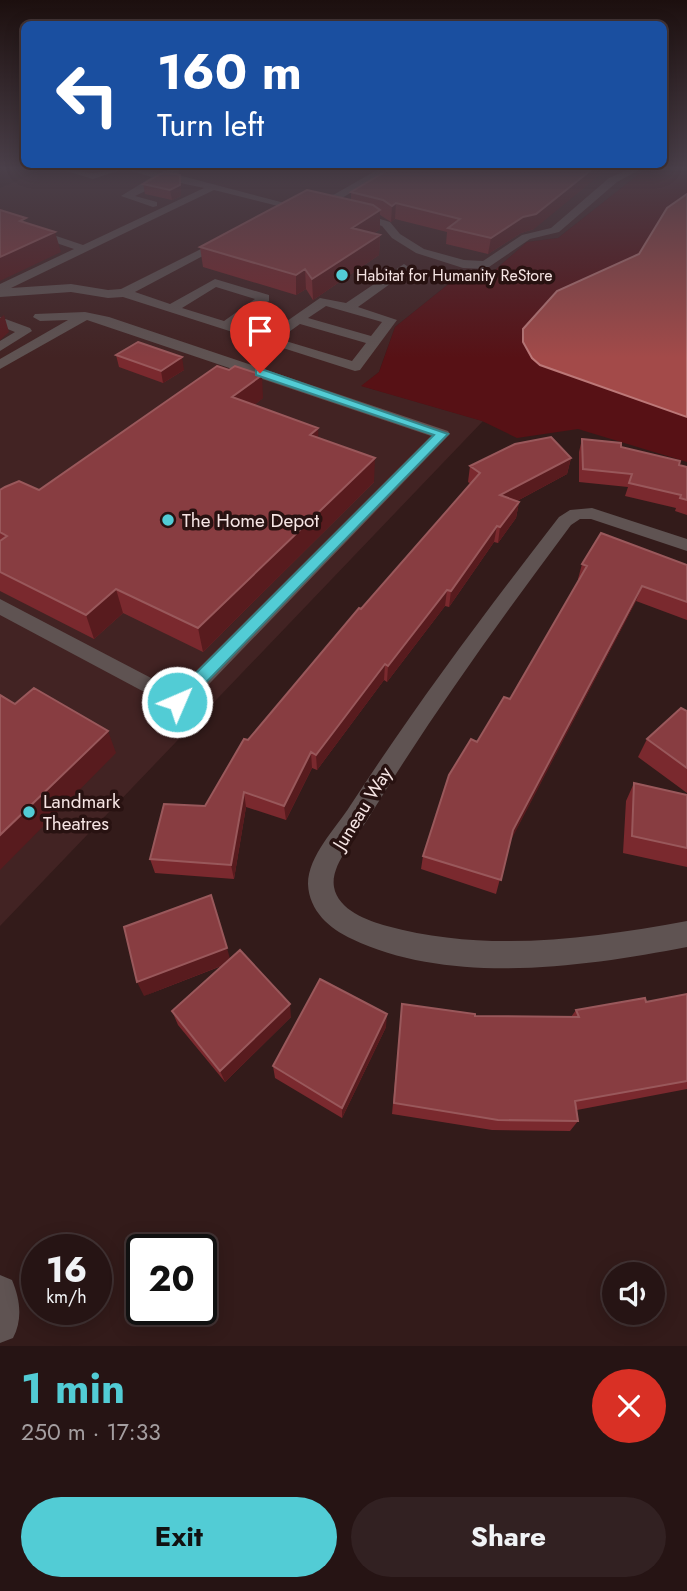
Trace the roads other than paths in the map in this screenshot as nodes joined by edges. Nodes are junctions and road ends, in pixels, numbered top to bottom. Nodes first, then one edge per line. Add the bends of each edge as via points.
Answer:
1 (38, 233) edge
2 (118, 233) edge
3 (393, 233) edge
4 (543, 233) edge
5 (233, 235) edge
6 (85, 249) junction
7 (404, 268) dead end
8 (37, 290) junction
9 (0, 291) edge
10 (124, 293) junction
11 (171, 309) junction
12 (352, 309) junction
13 (85, 316) junction
14 (40, 317) junction
15 (298, 319) junction
16 (0, 321) edge
17 (225, 326) junction
18 (55, 333) junction
19 (268, 340) junction
20 (317, 340) junction
21 (374, 341) junction
22 (0, 347) edge
23 (1, 364) edge
24 (234, 364) junction
25 (215, 377) edge
26 (687, 545) edge
27 (0, 606) edge
28 (687, 934) edge
29 (0, 1292) edge
30 (0, 1325) edge

1 - 6 street
2 - 6 street
3 - 4 street via 419,251 463,264 486,265 526,237
5 - 10 street
6 - 9 street
7 - 12 street
8 - 9 street
8 - 10 street
8 - 14 street via 33,303
10 - 11 street
11 - 17 street
11 - 17 street via 215,283 265,298
12 - 15 street via 324,301
12 - 20 street
12 - 21 street via 390,320
13 - 14 street
13 - 18 street
13 - 24 street
14 - 18 street via 44,327
15 - 19 street
15 - 20 street
16 - 22 street via 25,331
17 - 19 street
18 - 23 street
19 - 20 street
20 - 21 street
20 - 21 street via 355,368
24 - 25 street
24 - 27 street via 442,434 177,702
26 - 28 street, Juneau Way via 592,513 576,514 565,521 399,749 328,863 321,885 327,905 347,925 374,936 431,947 515,954 618,946
29 - 30 street

